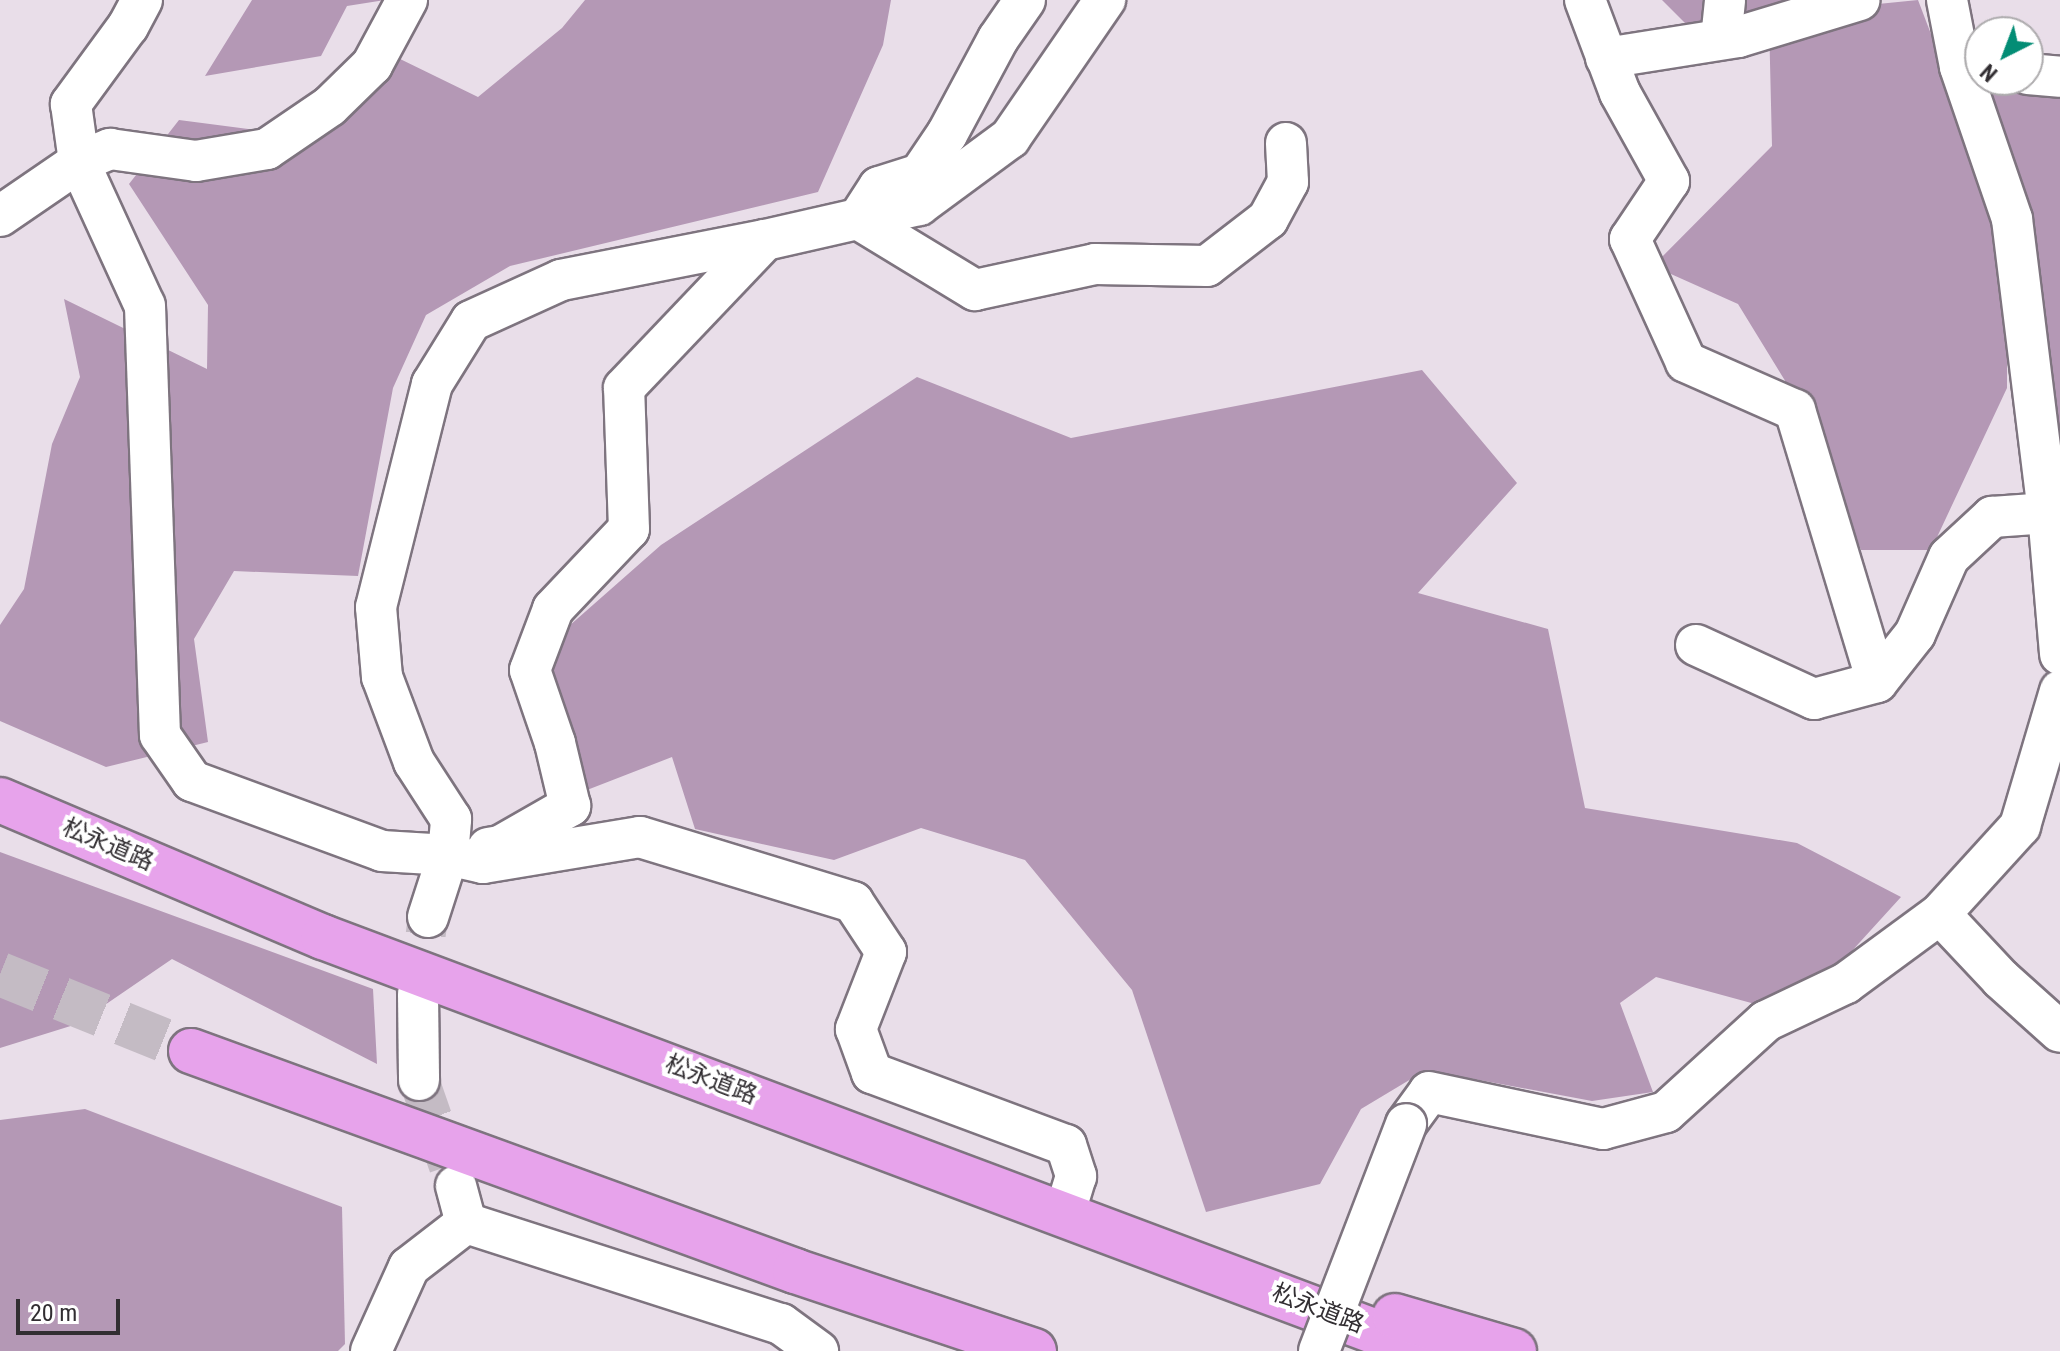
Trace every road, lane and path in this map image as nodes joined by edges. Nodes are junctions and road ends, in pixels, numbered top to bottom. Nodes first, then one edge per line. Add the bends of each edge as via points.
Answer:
1 (142, 0) edge
2 (407, 0) edge
3 (1025, 0) edge
4 (1047, 0) edge
5 (1105, 0) edge
6 (1585, 0) edge
7 (1725, 0) edge
8 (1860, 0) edge
9 (1947, 0) edge
10 (1721, 39) junction
11 (1964, 50) edge
12 (1606, 58) junction
13 (1978, 96) edge
14 (1286, 143) dead end
15 (79, 162) junction
16 (970, 168) junction
17 (0, 216) edge
18 (858, 219) junction
19 (765, 240) junction
20 (2048, 513) junction
21 (1696, 645) dead end
22 (2060, 654) edge
23 (1877, 682) junction
24 (2060, 691) edge
25 (0, 800) edge
26 (448, 855) junction
27 (1940, 914) junction
28 (428, 917) tunnel mouth
29 (418, 994) tunnel mouth
30 (2060, 1032) edge
31 (191, 1051) tunnel mouth
32 (419, 1080) tunnel mouth
33 (1065, 1213) junction
34 (1139, 1242) junction
35 (795, 1271) junction
36 (781, 1324) junction
37 (371, 1351) edge
38 (818, 1351) edge
39 (1034, 1351) edge
40 (1319, 1351) edge
41 (1427, 1351) edge
42 (1514, 1351) edge

1 - 15 street via 71,104
2 - 15 street via 372,65 330,106 267,149 196,161 110,149
3 - 18 street via 920,174 879,187
4 - 16 street via 956,152
5 - 16 street via 1010,138
6 - 12 street
7 - 10 street
8 - 10 street
9 - 11 street
10 - 12 street
12 - 23 street via 1669,181 1630,239 1686,362 1795,410
13 - 20 street via 2012,219
14 - 18 street via 1288,182 1268,219 1207,266 1095,264 975,290
15 - 17 street
15 - 26 street via 145,306 160,735 192,781 382,851
16 - 18 street via 919,205
18 - 19 street
19 - 26 street via 624,388 629,529 553,609 530,670 570,806 500,846
19 - 26 street via 561,280 471,321 432,384 376,607 382,677 414,762 451,819
20 - 22 street
20 - 23 street via 1992,517 1949,557 1915,634
21 - 23 street via 1814,699
24 - 27 street via 2020,826
25 - 33 highway, 松永道路 via 323,937
26 - 28 street
26 - 33 street via 483,863 640,837 853,902 886,952 856,1029 872,1073 1066,1145 1076,1176
27 - 30 street
27 - 40 street, bridge via 1846,983 1766,1021 1666,1112 1603,1129 1429,1092 1406,1124
29 - 32 street
31 - 35 highway
33 - 34 highway, 松永道路
34 - 41 highway, 松永道路
34 - 42 highway
35 - 36 street
35 - 39 highway
36 - 37 street via 461,1204 409,1267
36 - 38 street

